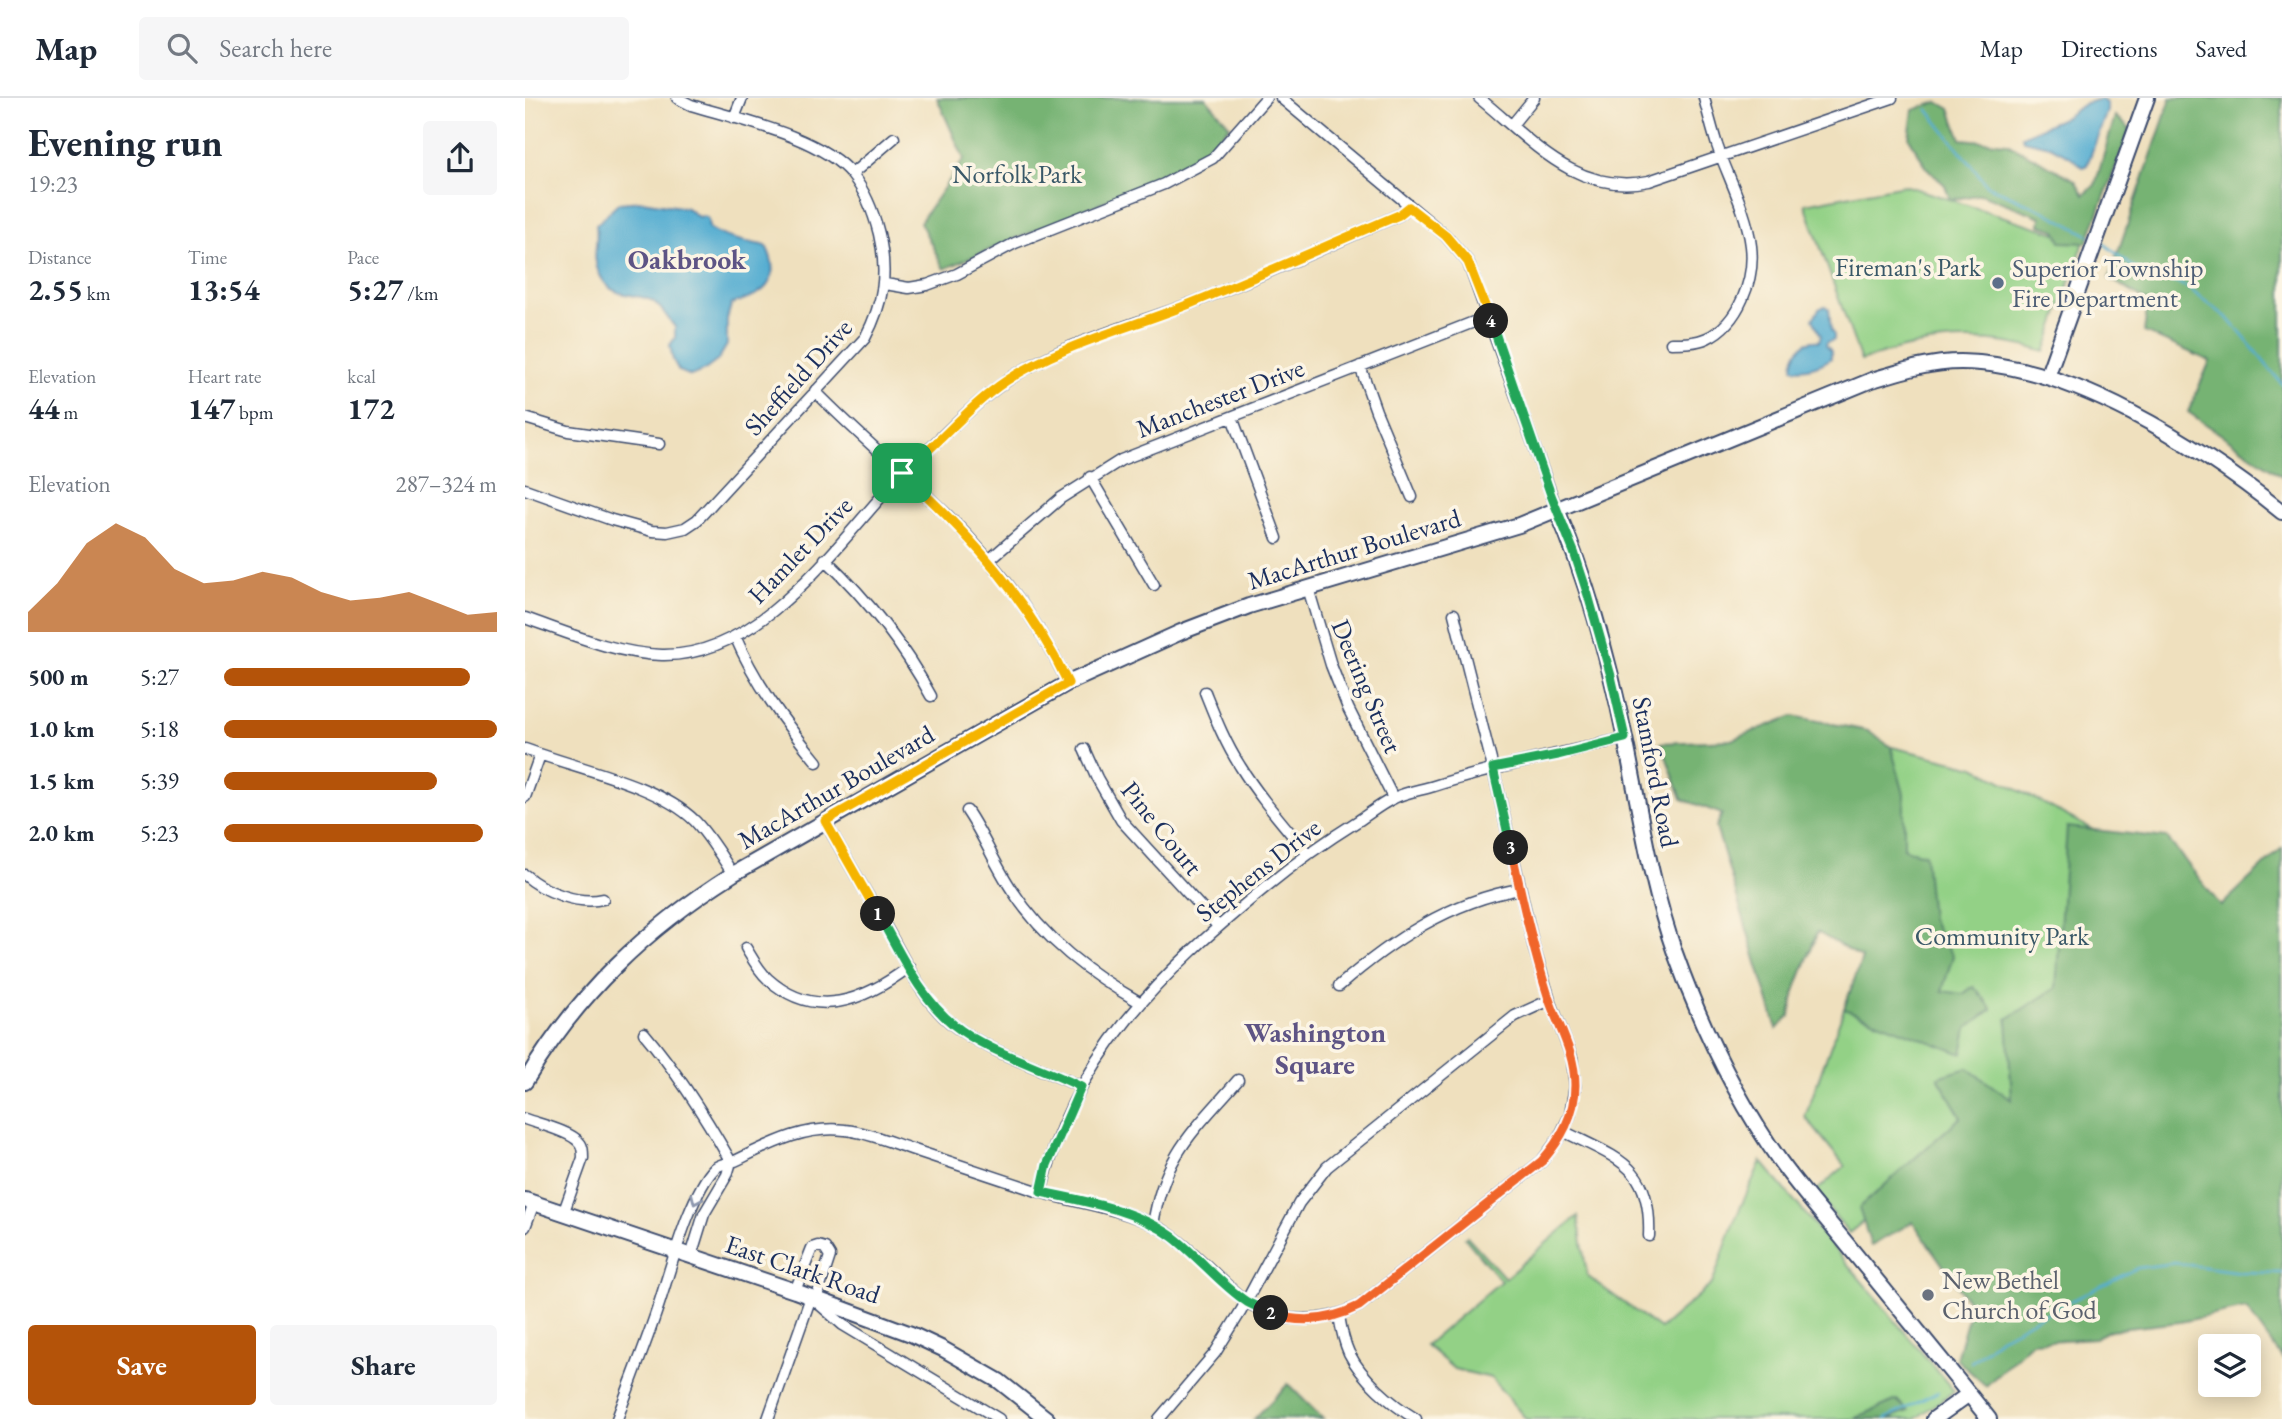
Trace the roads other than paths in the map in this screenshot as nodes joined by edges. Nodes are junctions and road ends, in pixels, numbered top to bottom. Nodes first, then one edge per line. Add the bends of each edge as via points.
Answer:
1 (677, 98) edge
2 (742, 98) edge
3 (1266, 98) edge
4 (1281, 98) edge
5 (1479, 98) edge
6 (1534, 98) edge
7 (1704, 98) edge
8 (1892, 98) edge
9 (2147, 98) edge
10 (734, 118) junction
11 (1512, 125) junction
12 (894, 138) dead end
13 (1722, 156) junction
14 (852, 174) junction
15 (1409, 207) junction
16 (885, 285) junction
17 (1489, 316) junction
18 (1671, 343) dead end
19 (1360, 366) junction
20 (2047, 377) junction
21 (815, 391) junction
22 (1231, 417) junction
23 (525, 418) edge
24 (659, 444) dead end
25 (902, 473) junction
26 (1090, 477) junction
27 (525, 489) edge
28 (1412, 497) dead end
29 (1557, 510) junction
30 (2282, 512) edge
31 (1277, 538) dead end
32 (825, 559) junction
33 (989, 560) junction
34 (1154, 585) dead end
35 (1308, 588) junction
36 (1454, 614) dead end
37 (525, 618) edge
38 (735, 636) junction
39 (1068, 683) junction
40 (1205, 692) dead end
41 (931, 696) dead end
42 (1625, 738) junction
43 (525, 749) edge
44 (1084, 749) dead end
45 (540, 755) junction
46 (817, 762) dead end
47 (1493, 768) junction
48 (525, 797) edge
49 (1393, 798) junction
50 (967, 811) dead end
51 (825, 821) junction
52 (1307, 853) junction
53 (733, 874) junction
54 (525, 876) edge
55 (1520, 889) junction
56 (603, 899) dead end
57 (1218, 926) junction
58 (745, 948) dead end
59 (908, 967) junction
60 (1339, 986) dead end
61 (1550, 1000) junction
62 (1141, 1003) junction
63 (644, 1033) dead end
64 (1238, 1080) dead end
65 (525, 1082) edge
66 (1081, 1087) junction
67 (525, 1119) edge
68 (1563, 1131) junction
69 (731, 1162) junction
70 (1041, 1192) junction
71 (529, 1202) edge
72 (563, 1214) junction
73 (1153, 1225) junction
74 (525, 1227) edge
75 (1649, 1236) dead end
76 (684, 1254) junction
77 (795, 1291) junction
78 (814, 1298) junction
79 (1246, 1301) junction
80 (1339, 1316) junction
81 (1969, 1394) junction
82 (617, 1419) edge
83 (768, 1419) edge
84 (999, 1419) edge
85 (1048, 1419) edge
86 (1159, 1419) edge
87 (1416, 1419) edge
88 (1934, 1419) edge
89 (1989, 1419) edge

1 - 10 street, Sheffield Drive
2 - 10 street
3 - 16 street via 1213,158 1164,184 1015,243 927,285
4 - 15 street, Stamford Road
5 - 11 street
6 - 11 street
7 - 13 street
8 - 13 street
9 - 20 street
10 - 14 street, Sheffield Drive via 822,150
11 - 13 street via 1573,172 1609,183 1649,181
12 - 14 street
13 - 18 street via 1751,245 1746,288 1734,314 1717,333 1689,343
14 - 16 street, Sheffield Drive via 875,219
15 - 17 street, Stamford Road via 1446,236 1468,262
15 - 25 street, Hamlet Drive via 1192,303 1029,367 965,412
16 - 21 street, Sheffield Drive via 865,338
17 - 19 street, Manchester Drive
17 - 29 street, Stamford Road
19 - 22 street, Manchester Drive
19 - 28 street
20 - 29 street, MacArthur Boulevard via 1980,363 1905,370
20 - 30 street, MacArthur Boulevard via 2164,432
21 - 25 street
21 - 27 street, Sheffield Drive via 685,528 652,531
22 - 26 street, Manchester Drive via 1147,448
22 - 31 street
23 - 24 street via 568,430
25 - 32 street, Hamlet Drive
25 - 33 street
26 - 33 street, Manchester Drive
26 - 34 street
29 - 35 street, MacArthur Boulevard
29 - 42 street, Stamford Road via 1588,595
32 - 38 street, Hamlet Drive via 785,601
32 - 41 street via 892,632
33 - 39 street via 1037,626
35 - 39 street, MacArthur Boulevard via 1181,632
35 - 49 street, Deering Street via 1348,708
36 - 47 street
37 - 38 street, Hamlet Drive via 585,639 661,655 698,652
38 - 46 street via 758,682
39 - 51 street, MacArthur Boulevard
40 - 52 street via 1239,765
42 - 47 street, Stephens Drive
42 - 81 street, Stamford Road via 1655,887 1675,954 1714,1047 1788,1172
43 - 45 street
44 - 57 street, Pine Court via 1122,820
45 - 48 street
45 - 53 street via 646,790 673,805 693,819
47 - 49 street, Stephens Drive
47 - 55 street
49 - 52 street, Stephens Drive
50 - 62 street via 1013,892 1041,929 1066,954
51 - 53 street, MacArthur Boulevard
51 - 59 street
52 - 57 street, Stephens Drive
53 - 65 street, MacArthur Boulevard via 667,919 607,973 564,1024
54 - 56 street via 569,897
55 - 60 street via 1481,899 1422,924
55 - 61 street
57 - 62 street, Stephens Drive
58 - 59 street via 766,978 790,995 813,1003 857,998
59 - 66 street via 933,1005 960,1029
61 - 68 street via 1575,1074 1572,1106
61 - 79 street via 1515,1016 1327,1167 1299,1203
62 - 66 street, Stephens Drive
63 - 69 street via 674,1069
64 - 73 street via 1171,1161
66 - 70 street, Stephens Drive via 1047,1165
67 - 72 street via 572,1136 583,1149
68 - 75 street via 1608,1152 1642,1183 1648,1199
68 - 80 street via 1528,1173 1373,1296
69 - 70 street via 789,1136 846,1130
69 - 76 street via 717,1166 704,1183
70 - 73 street via 1089,1202
71 - 72 street, East Clark Road
71 - 74 street
72 - 76 street, East Clark Road
73 - 79 street via 1198,1257
76 - 77 street, East Clark Road
76 - 82 street
77 - 78 street, East Clark Road
77 - 78 street via 812,1248 825,1248 830,1256
78 - 83 street
78 - 84 street via 843,1325
78 - 85 street, East Clark Road via 943,1349 999,1381
79 - 80 street via 1289,1318
79 - 86 street via 1215,1353
80 - 87 street via 1357,1366
81 - 88 street
81 - 89 street, Stamford Road

